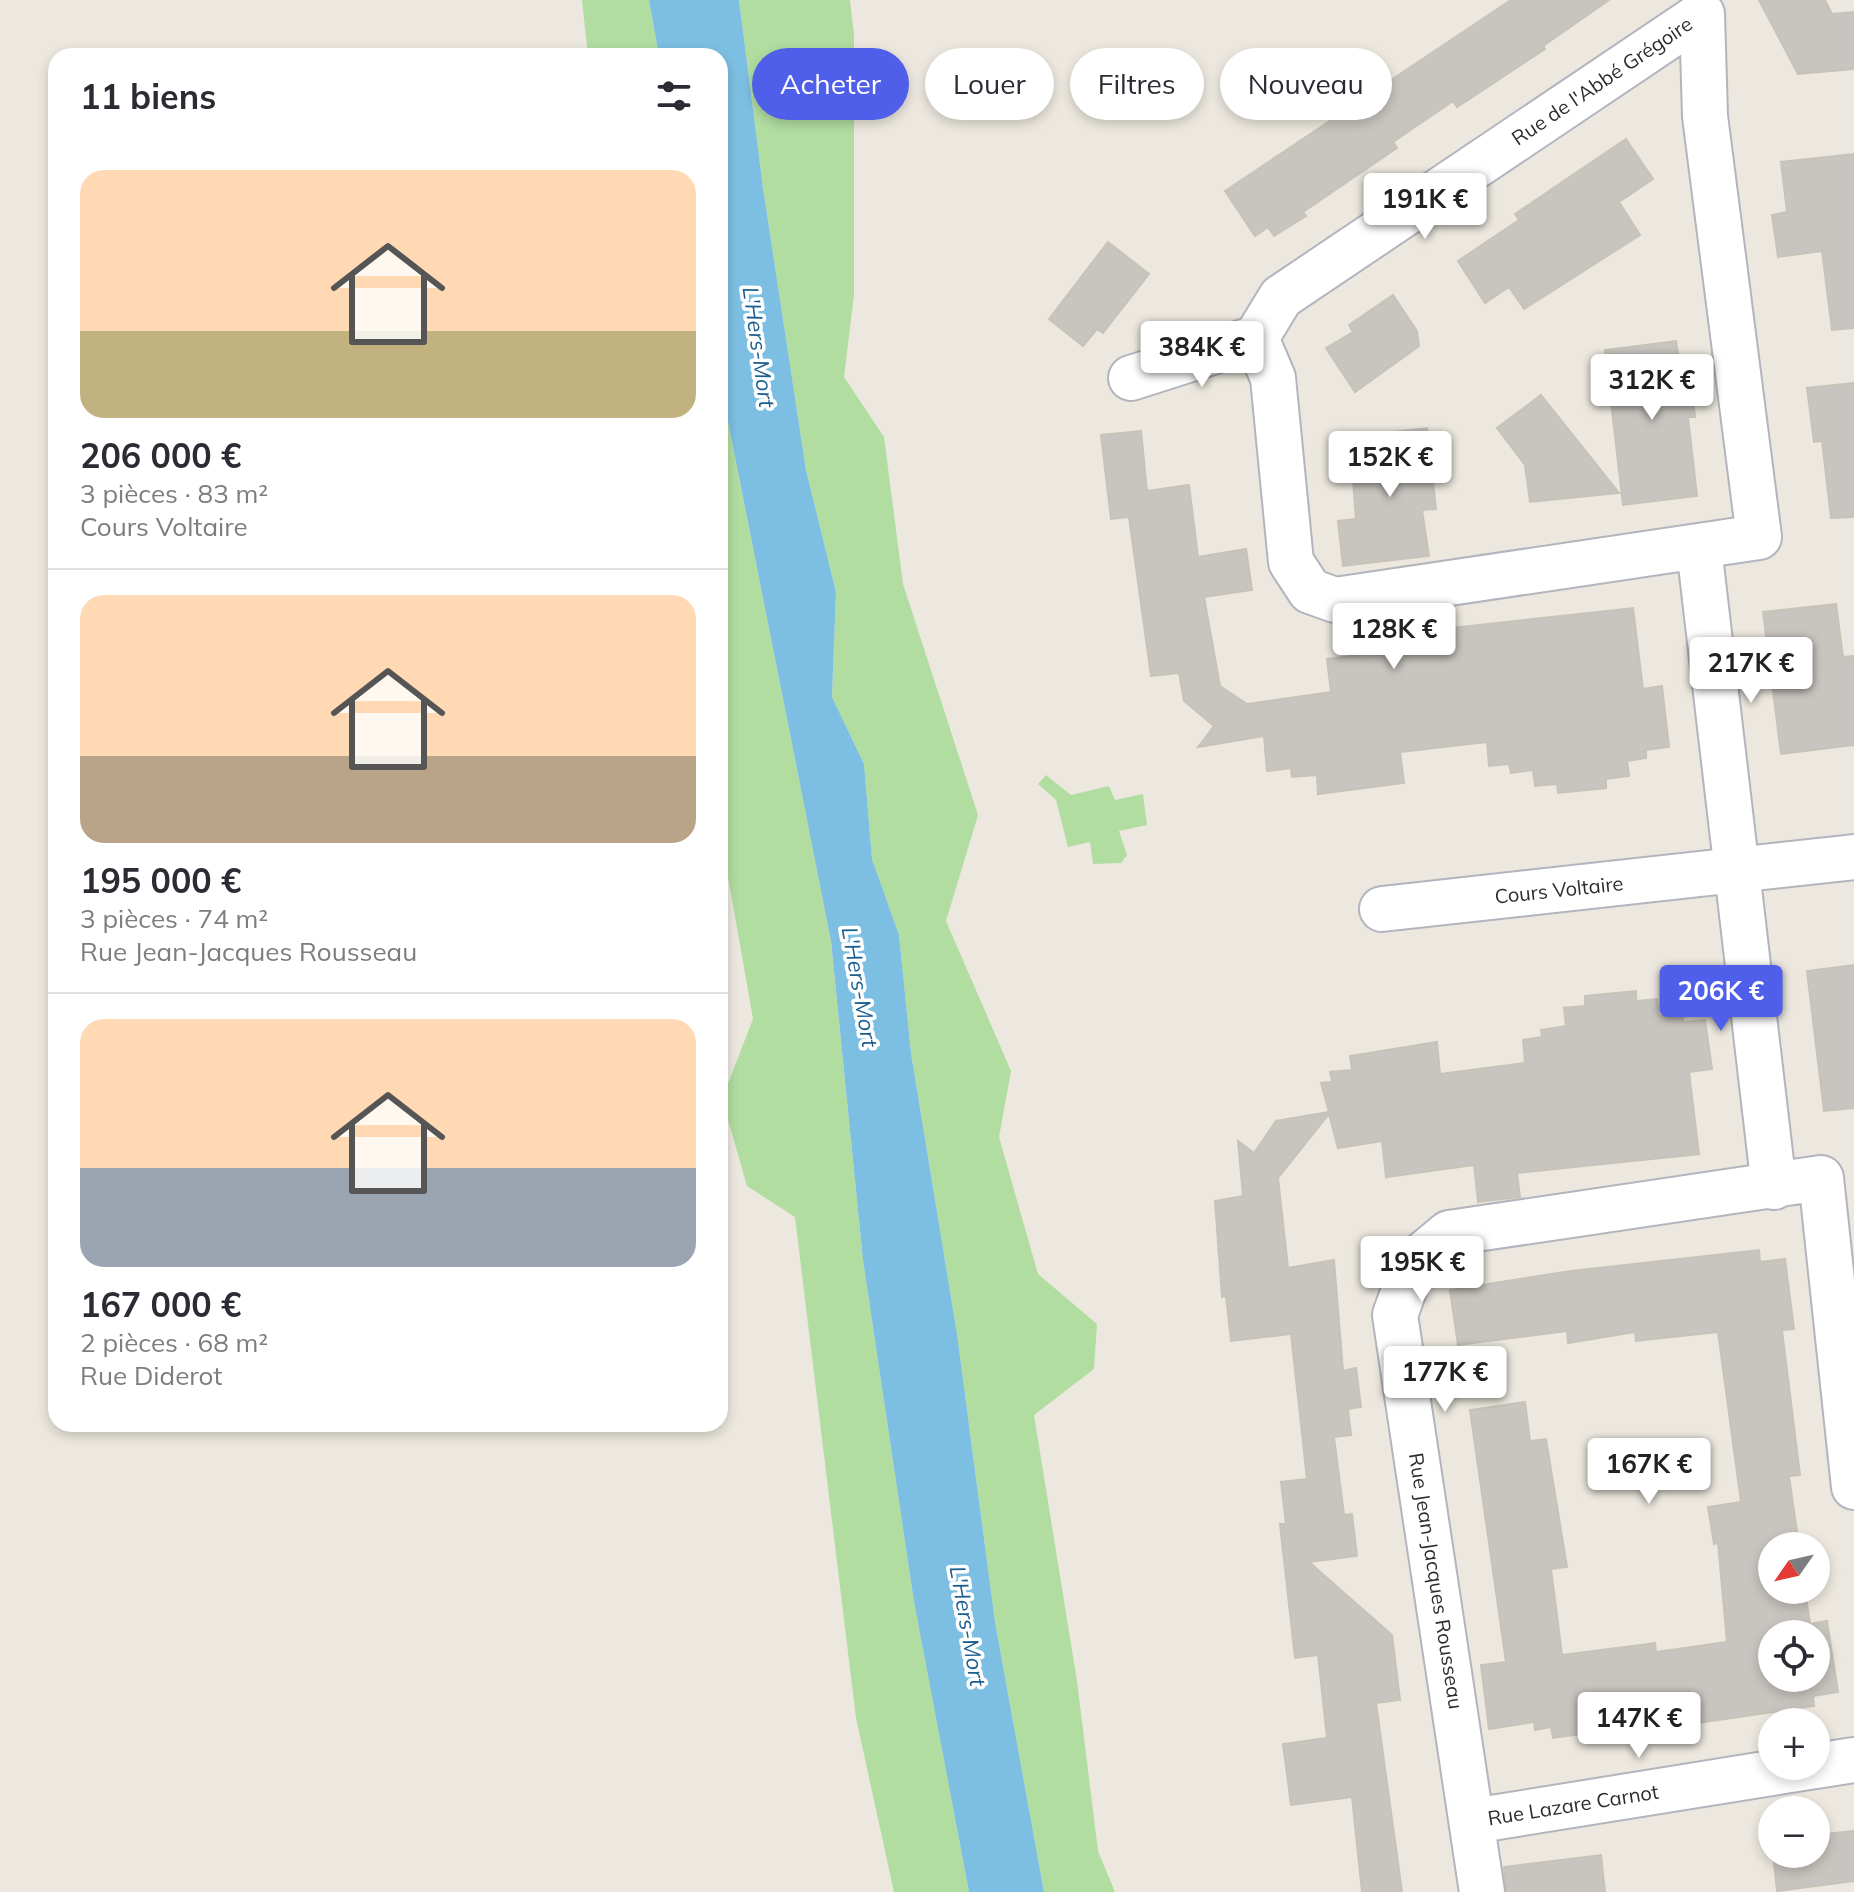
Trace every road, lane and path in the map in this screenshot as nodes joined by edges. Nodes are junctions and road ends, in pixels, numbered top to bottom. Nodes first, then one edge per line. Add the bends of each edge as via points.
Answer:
1 (1256, 338) junction
2 (1131, 378) dead end
3 (1699, 548) junction
4 (1854, 857) edge
5 (1736, 871) junction
6 (1382, 909) dead end
7 (1774, 1187) junction
8 (1854, 1487) edge
9 (1854, 1760) edge
10 (1830, 1764) edge
11 (1758, 1775) edge
12 (1473, 1821) junction
13 (1482, 1892) edge

1 - 2 street
1 - 3 street, Rue de l'Abbé Grégoire via 1273,378 1291,562 1310,591 1335,600
1 - 3 street, Rue de l'Abbé Grégoire via 1281,297 1702,14 1705,116 1759,537
3 - 5 street
4 - 5 street, Cours Voltaire
5 - 6 street, Cours Voltaire
5 - 7 street
7 - 8 street, Rue Jean-Jacques Rousseau via 1821,1178
7 - 12 street, Rue Jean-Jacques Rousseau via 1449,1233 1414,1262 1395,1315
9 - 10 street, Rue Lazare Carnot
11 - 12 street, Rue Lazare Carnot
12 - 13 street, Rue Jean-Jacques Rousseau

